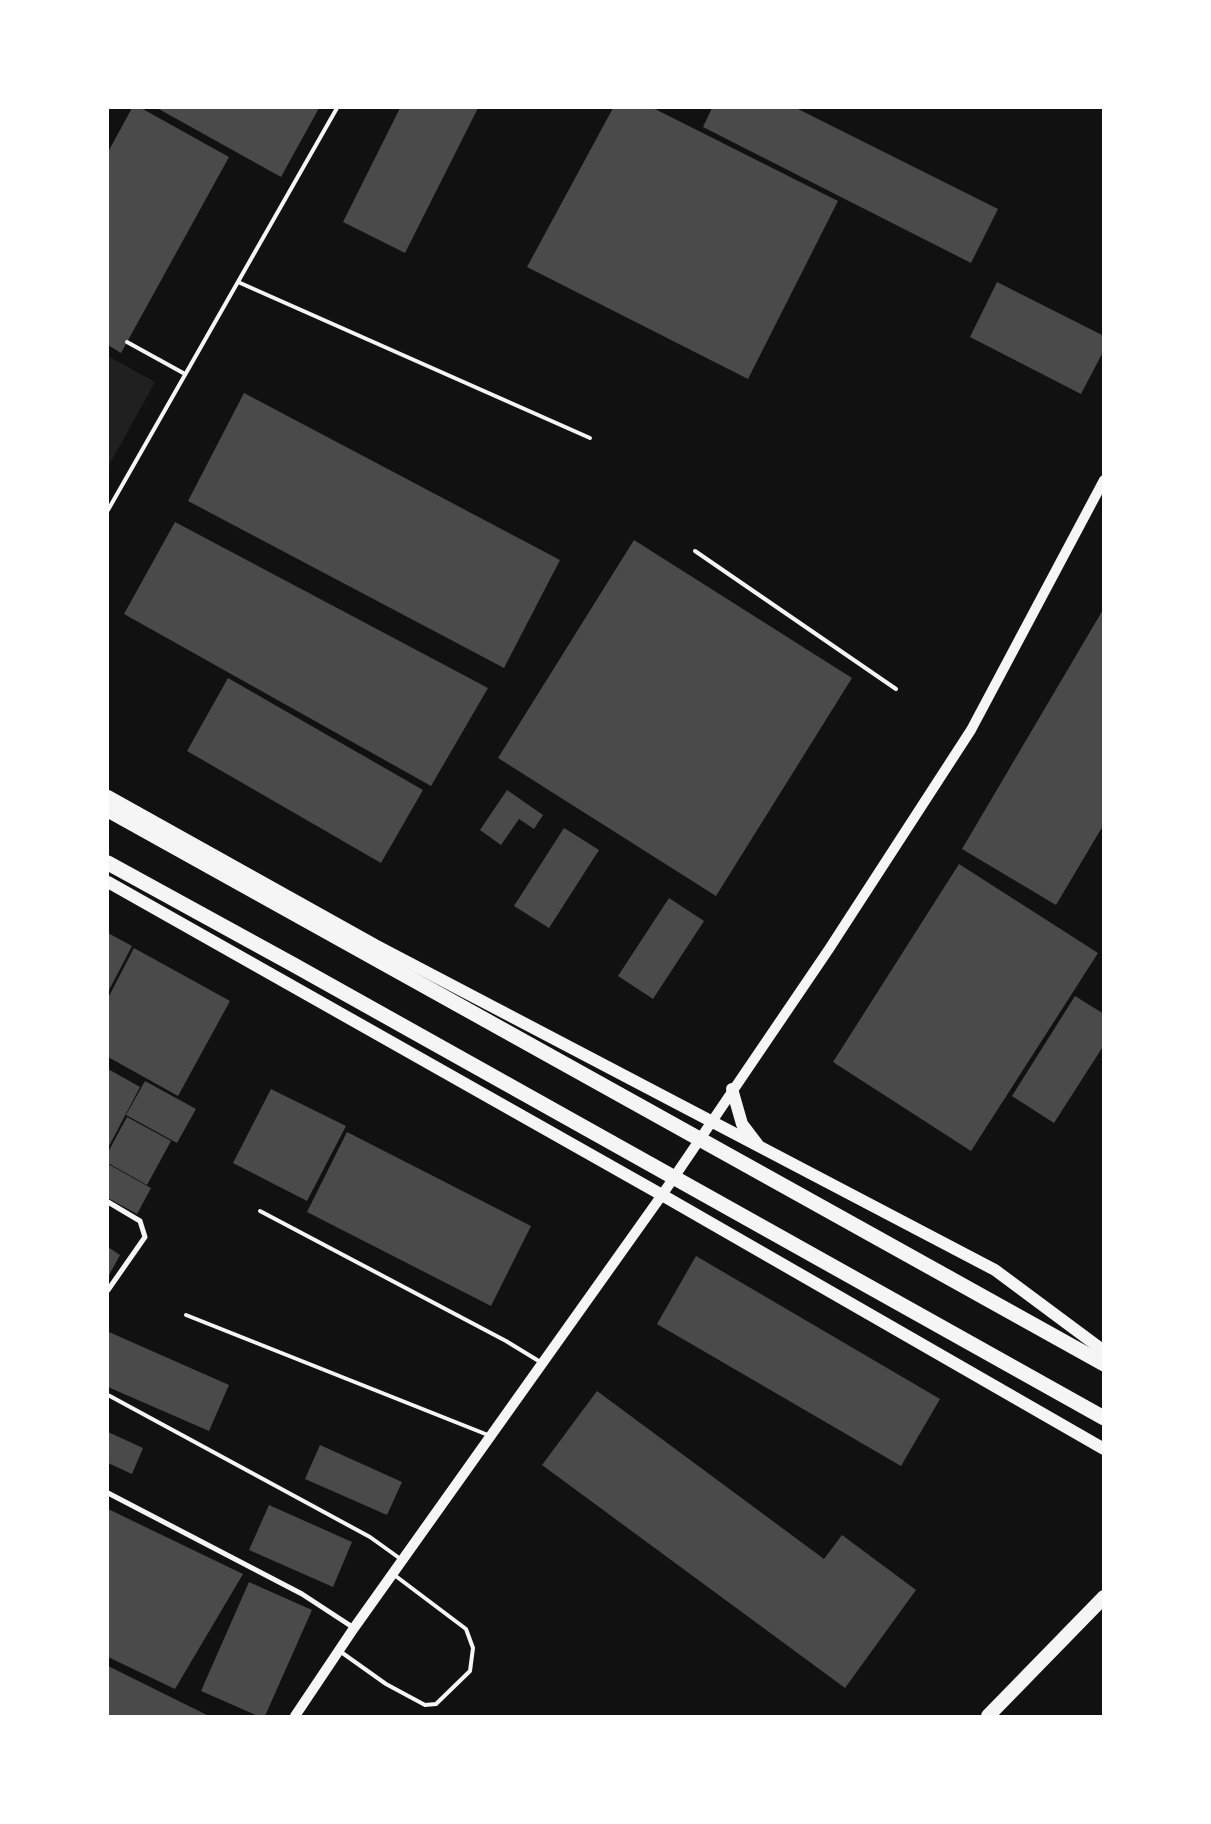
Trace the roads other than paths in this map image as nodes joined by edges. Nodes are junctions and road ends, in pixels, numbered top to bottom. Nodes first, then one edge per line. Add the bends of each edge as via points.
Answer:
1 (337, 108) edge
2 (238, 282) junction
3 (127, 342) dead end
4 (185, 374) junction
5 (590, 438) dead end
6 (1104, 480) edge
7 (108, 510) edge
8 (696, 551) dead end
9 (896, 689) dead end
10 (108, 796) edge
11 (108, 810) edge
12 (108, 863) edge
13 (108, 882) edge
14 (732, 1089) junction
15 (710, 1122) junction
16 (761, 1148) junction
17 (662, 1195) junction
18 (108, 1202) edge
19 (260, 1211) dead end
20 (108, 1290) edge
21 (186, 1315) dead end
22 (1104, 1351) edge
23 (542, 1363) junction
24 (1104, 1364) edge
25 (108, 1395) edge
26 (1104, 1418) edge
27 (490, 1436) junction
28 (1104, 1449) edge
29 (108, 1493) edge
30 (402, 1560) junction
31 (393, 1574) junction
32 (1104, 1597) edge
33 (354, 1628) junction
34 (339, 1650) junction
35 (295, 1716) edge
36 (988, 1716) edge

1 - 2 lane
2 - 4 lane
2 - 5 lane
3 - 4 lane
4 - 7 lane
6 - 14 main road via 971,730 829,949
8 - 9 lane
10 - 15 main road via 375,945
11 - 24 highway
12 - 26 highway
13 - 17 main road
14 - 15 main road
14 - 16 main road via 742,1124
15 - 16 main road
15 - 17 main road
16 - 22 main road via 995,1270
17 - 23 main road
17 - 28 main road
18 - 20 street via 140,1221 145,1237
19 - 23 lane
21 - 27 lane
23 - 27 main road
25 - 30 lane via 370,1537
27 - 30 main road
29 - 33 street via 302,1594
30 - 31 main road
31 - 33 main road
31 - 34 lane via 466,1629 473,1648 470,1671 436,1704 425,1705 386,1684
32 - 36 highway
33 - 34 main road
34 - 35 main road

